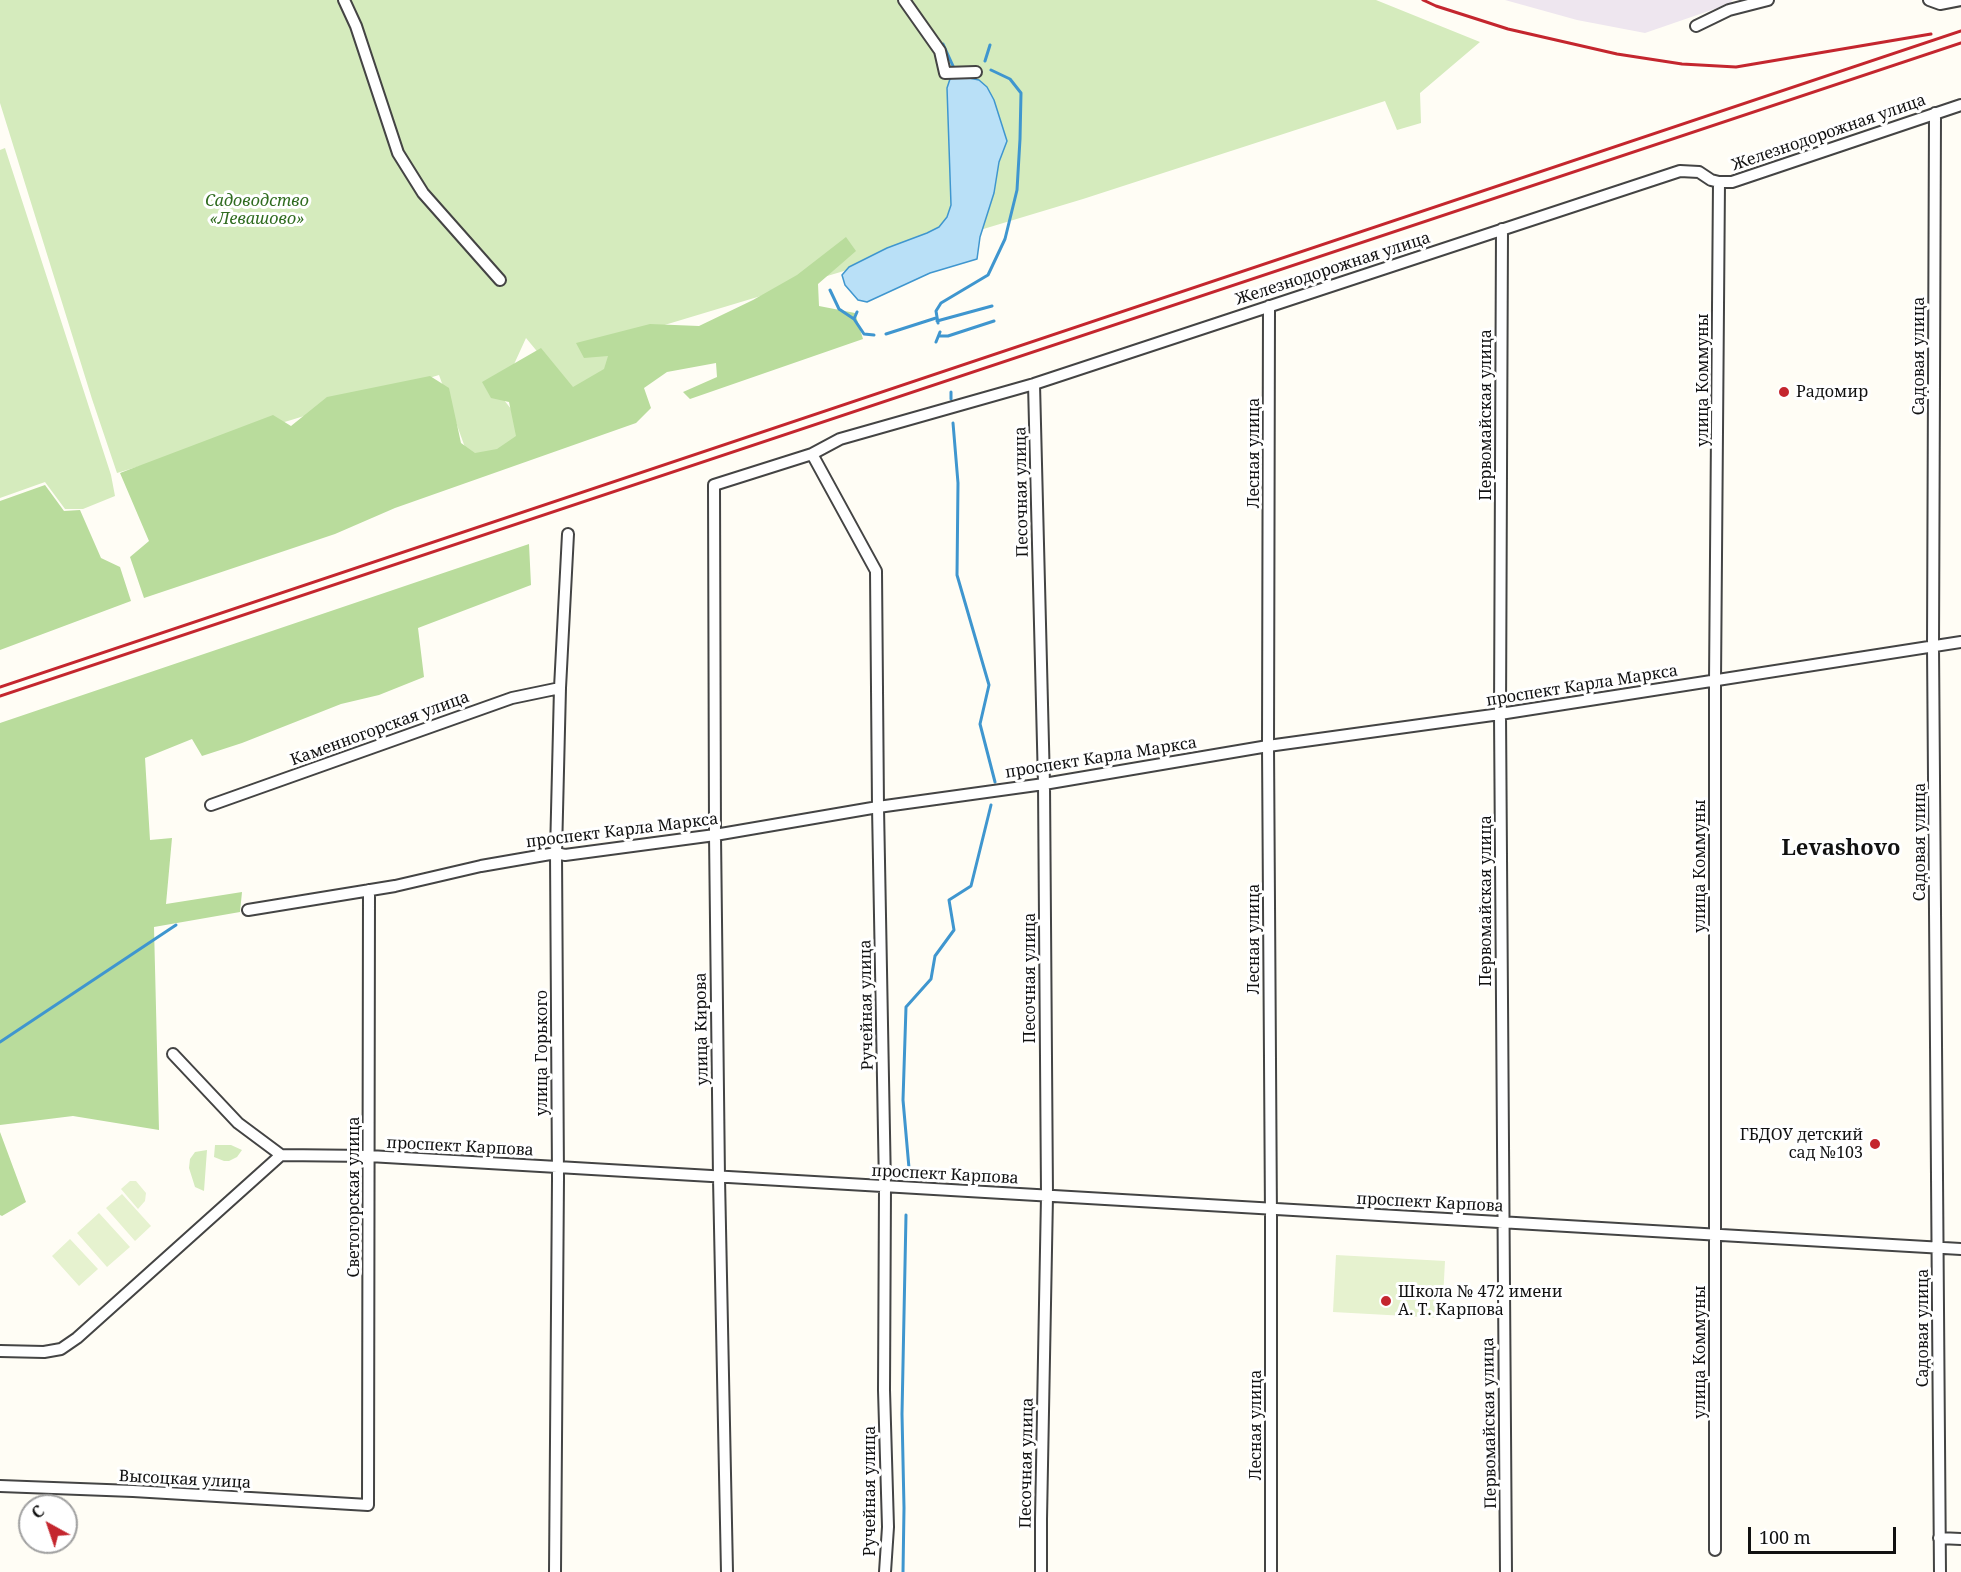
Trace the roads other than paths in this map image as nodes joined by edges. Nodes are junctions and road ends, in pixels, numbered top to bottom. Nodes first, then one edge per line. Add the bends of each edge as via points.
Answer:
1 (344, 0) edge
2 (904, 0) edge
3 (1768, 0) edge
4 (1929, 0) edge
5 (1961, 0) edge
6 (1696, 26) dead end
7 (976, 72) dead end
8 (1961, 105) edge
9 (1935, 113) junction
10 (1719, 182) junction
11 (1502, 229) junction
12 (500, 280) dead end
13 (1269, 306) junction
14 (1034, 384) junction
15 (812, 454) junction
16 (714, 485) joint
17 (568, 534) dead end
18 (1961, 642) edge
19 (1933, 646) junction
20 (1715, 681) junction
21 (560, 688) junction
22 (1500, 714) junction
23 (1268, 746) junction
24 (1044, 784) junction
25 (211, 806) dead end
26 (878, 807) junction
27 (715, 836) junction
28 (556, 854) junction
29 (369, 890) junction
30 (248, 910) dead end
31 (172, 1054) dead end
32 (281, 1155) junction
33 (369, 1156) junction
34 (558, 1168) junction
35 (719, 1178) junction
36 (885, 1187) junction
37 (1047, 1196) junction
38 (1271, 1210) junction
39 (1503, 1222) junction
40 (1716, 1234) junction
41 (1938, 1248) junction
42 (1961, 1249) edge
43 (0, 1351) edge
44 (0, 1486) edge
45 (368, 1505) joint
46 (1939, 1538) junction
47 (1961, 1539) edge
48 (1715, 1550) dead end
49 (555, 1572) edge
50 (727, 1572) edge
51 (885, 1572) edge
52 (1041, 1572) edge
53 (1271, 1572) edge
54 (1506, 1572) edge
55 (1940, 1572) edge

1 - 12 street via 398,153 423,193
2 - 7 street via 940,51 945,73
3 - 6 street via 1729,10
4 - 5 street via 1940,4
8 - 9 street, Железнодорожная улица
9 - 10 street, Железнодорожная улица via 1732,182
9 - 19 street, Садовая улица
10 - 11 street, Железнодорожная улица via 1699,172 1680,171
10 - 20 street, улица Коммуны
11 - 13 street, Железнодорожная улица
11 - 22 street, Первомайская улица
13 - 14 street, Железнодорожная улица
13 - 23 street, Лесная улица
14 - 15 street, Железнодорожная улица via 840,439
14 - 24 street, Песочная улица
15 - 16 street, Железнодорожная улица
15 - 26 street, Ручейная улица via 876,572
16 - 27 street, улица Кирова
17 - 21 street, улица Горького
18 - 19 street, проспект Карла Маркса
19 - 20 street, проспект Карла Маркса
19 - 41 street, Садовая улица
20 - 22 street, проспект Карла Маркса
20 - 40 street, улица Коммуны
21 - 25 street, Каменногорская улица via 512,698
21 - 28 street, улица Горького
22 - 23 street, проспект Карла Маркса
22 - 39 street, Первомайская улица
23 - 24 street, проспект Карла Маркса
23 - 38 street, Лесная улица
24 - 26 street, проспект Карла Маркса
24 - 37 street, Песочная улица
26 - 27 street, проспект Карла Маркса
26 - 36 street, Ручейная улица
27 - 28 street, проспект Карла Маркса
27 - 35 street, улица Кирова
28 - 29 street, проспект Карла Маркса
28 - 34 street, улица Горького
29 - 30 street, проспект Карла Маркса
29 - 33 street, Светогорская улица
31 - 32 street via 238,1123
32 - 33 street, проспект Карпова
32 - 43 street via 77,1338 61,1349 44,1352
33 - 34 street, проспект Карпова
33 - 45 street, Светогорская улица
34 - 35 street, проспект Карпова
34 - 49 street, улица Горького
35 - 36 street, проспект Карпова
35 - 50 street, улица Кирова
36 - 37 street, проспект Карпова
36 - 51 street, Ручейная улица
37 - 38 street, проспект Карпова
37 - 52 street, Песочная улица
38 - 39 street, проспект Карпова
38 - 53 street, Лесная улица
39 - 40 street, проспект Карпова
39 - 54 street, Первомайская улица
40 - 41 street, проспект Карпова
40 - 48 street, улица Коммуны
41 - 42 street, проспект Карпова
41 - 46 street, Садовая улица
44 - 45 street, Высоцкая улица
46 - 47 street
46 - 55 street, Садовая улица

